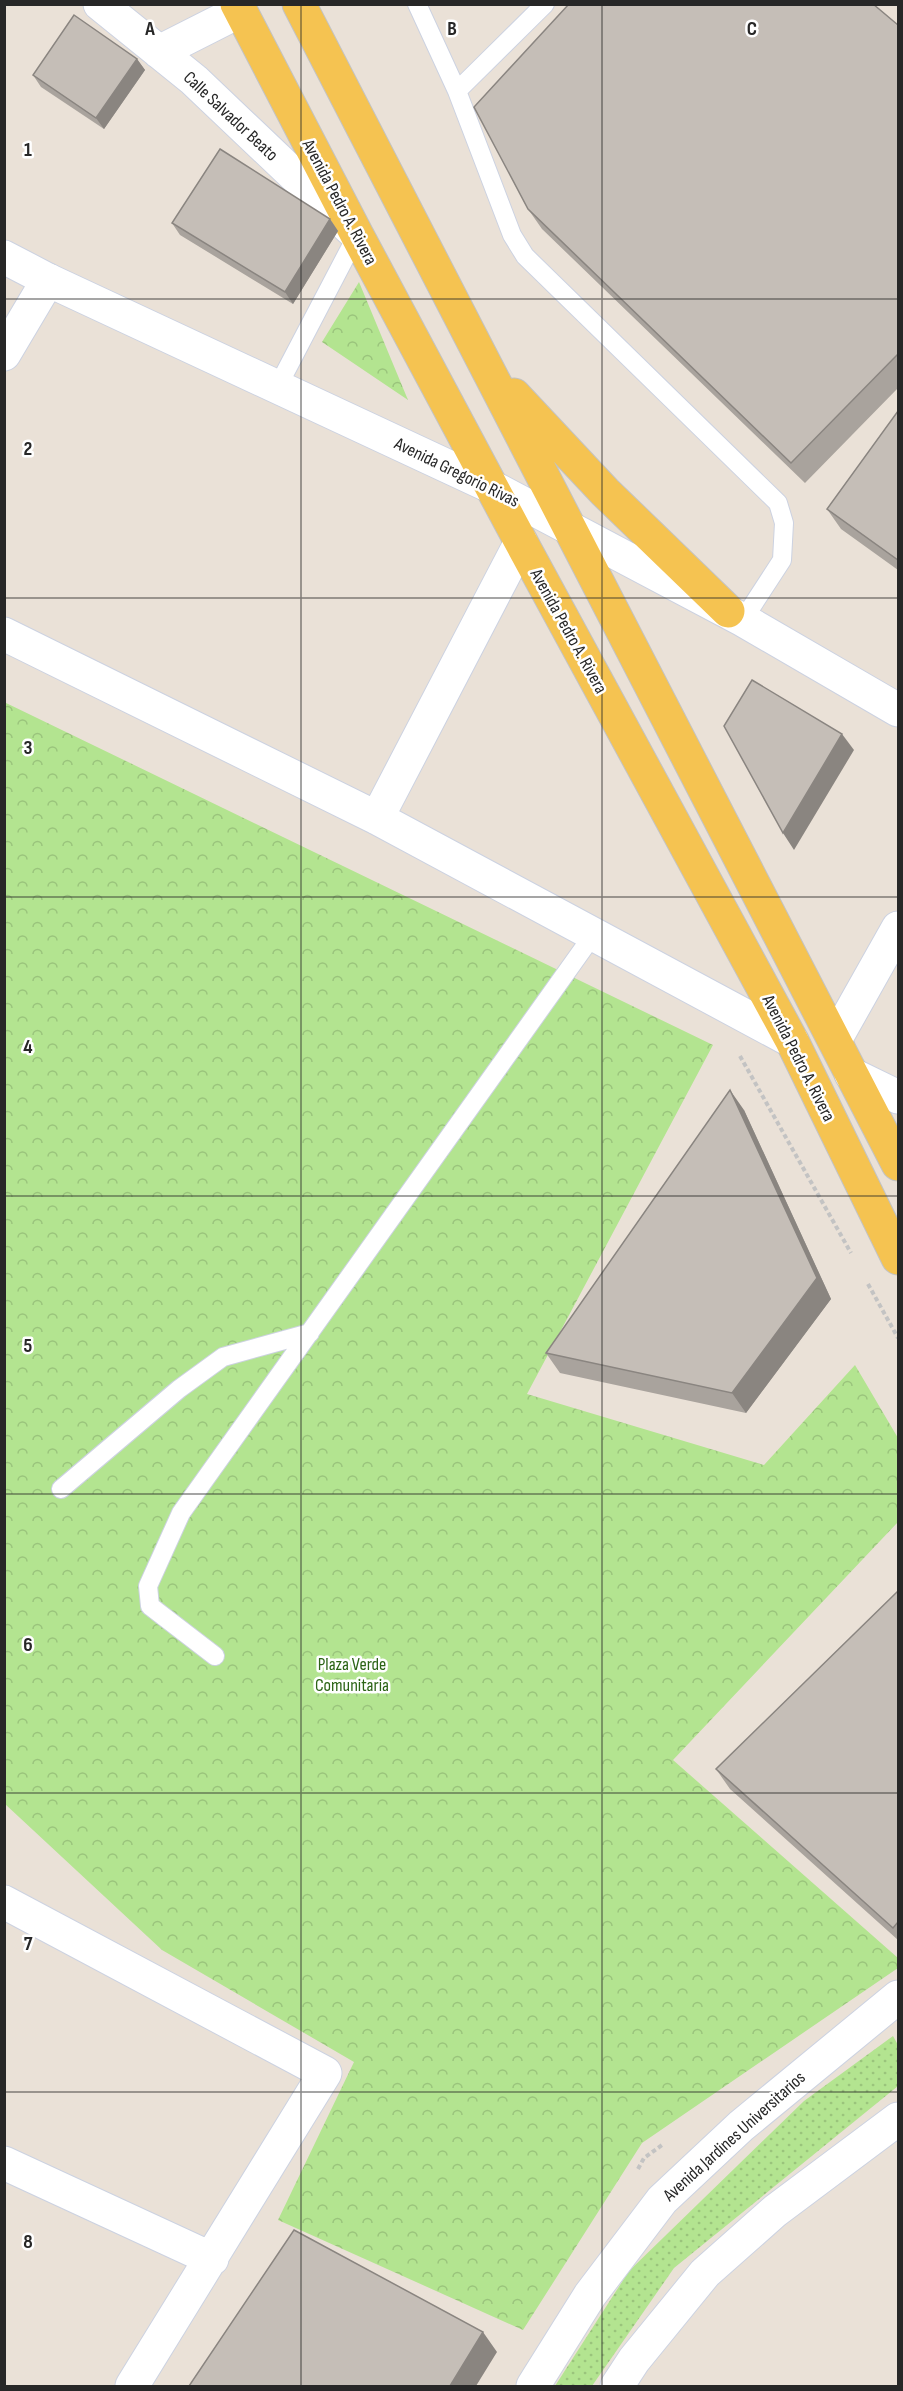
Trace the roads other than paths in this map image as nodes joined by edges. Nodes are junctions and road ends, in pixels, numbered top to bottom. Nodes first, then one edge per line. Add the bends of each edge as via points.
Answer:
1 (100, 4) edge
2 (299, 4) edge
3 (417, 4) edge
4 (545, 4) edge
5 (239, 8) edge
6 (159, 52) junction
7 (457, 91) junction
8 (357, 235) junction
9 (4, 257) edge
10 (48, 280) junction
11 (4, 354) edge
12 (486, 366) junction
13 (278, 386) junction
14 (492, 487) junction
15 (572, 530) junction
16 (521, 542) junction
17 (736, 615) junction
18 (4, 634) edge
19 (898, 710) edge
20 (377, 818) junction
21 (898, 928) edge
22 (593, 935) junction
23 (835, 1040) junction
24 (792, 1041) junction
25 (851, 1074) junction
26 (898, 1097) edge
27 (898, 1164) edge
28 (898, 1258) edge
29 (310, 1332) junction
30 (61, 1489) dead end
31 (215, 1656) dead end
32 (4, 1902) edge
33 (898, 1997) edge
34 (898, 2119) edge
35 (4, 2163) edge
36 (212, 2259) junction
37 (132, 2386) edge
38 (533, 2386) edge
39 (616, 2386) edge

1 - 6 street, Calle Salvador Beato
2 - 12 main road
3 - 7 lane
4 - 7 lane
5 - 6 street
5 - 8 main road, Avenida Pedro A. Rivera
6 - 8 street, Calle Salvador Beato via 194,80
7 - 17 lane via 512,235 525,256 778,503 784,523 782,560
8 - 13 lane
8 - 14 main road, Avenida Pedro A. Rivera
9 - 10 street, Avenida Gregorio Rivas
10 - 11 street
10 - 13 street, Avenida Gregorio Rivas
12 - 15 main road
12 - 17 main road via 605,492
13 - 14 street, Avenida Gregorio Rivas
14 - 15 street, Avenida Gregorio Rivas
14 - 16 main road, Avenida Pedro A. Rivera
15 - 17 street, Avenida Gregorio Rivas
15 - 23 main road
16 - 20 street
16 - 24 main road, Avenida Pedro A. Rivera
17 - 19 street, Avenida Gregorio Rivas
18 - 20 street
20 - 22 street
21 - 23 street
22 - 24 street
22 - 29 lane
23 - 25 main road
24 - 28 main road, Avenida Pedro A. Rivera
25 - 26 street
25 - 27 main road
29 - 30 lane via 223,1357 178,1389
29 - 31 lane via 181,1514 148,1586 150,1606
32 - 36 street via 325,2073
33 - 38 street, Avenida Jardines Universitarios via 741,2126 662,2200 590,2295
34 - 39 street via 775,2211 705,2273
35 - 36 street
36 - 37 street

